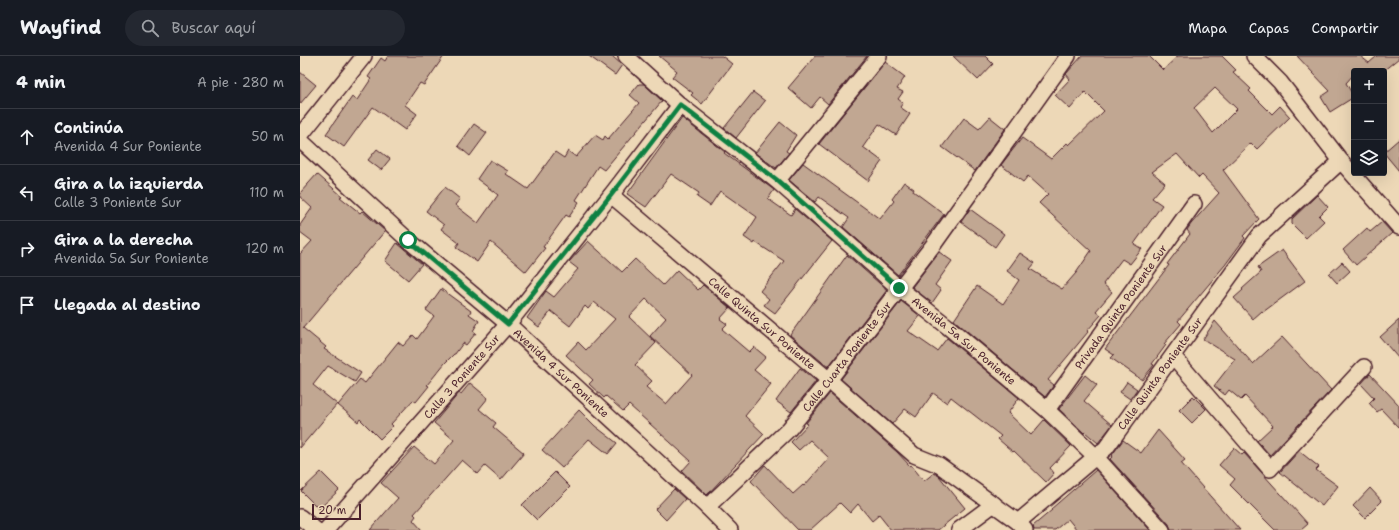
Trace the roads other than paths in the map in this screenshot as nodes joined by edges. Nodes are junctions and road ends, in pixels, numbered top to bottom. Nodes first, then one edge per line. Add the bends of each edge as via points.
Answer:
1 (364, 56) edge
2 (879, 56) edge
3 (1068, 56) edge
4 (1254, 56) edge
5 (635, 59) edge
6 (680, 105) junction
7 (300, 136) edge
8 (300, 140) edge
9 (1341, 161) junction
10 (778, 181) junction
11 (611, 195) junction
12 (1194, 204) dead end
13 (1399, 227) edge
14 (899, 288) junction
15 (508, 324) junction
16 (1173, 356) junction
17 (1364, 368) dead end
18 (828, 380) junction
19 (1047, 410) junction
20 (1096, 456) junction
21 (994, 504) junction
22 (707, 507) junction
23 (300, 517) edge
24 (1022, 526) edge
25 (316, 530) edge
26 (326, 530) edge
27 (730, 530) edge
28 (959, 530) edge
29 (1162, 530) edge

1 - 7 street
2 - 10 street
3 - 14 street, Calle Cuarta Poniente Sur via 934,244
4 - 9 street via 1280,82
5 - 6 street, Avenida 5a Sur Poniente
6 - 10 street, Avenida 5a Sur Poniente
6 - 11 street, Calle 3 Poniente Sur
8 - 15 street, Avenida 4 Sur Poniente via 408,240
9 - 13 street
9 - 16 street, Calle Quinta Poniente Sur via 1259,236
10 - 14 street, Avenida 5a Sur Poniente
11 - 15 street, Calle 3 Poniente Sur
11 - 18 street, Calle Quinta Sur Poniente
12 - 19 street, Privada Quinta Poniente Sur
14 - 18 street, Calle Cuarta Poniente Sur
14 - 19 street, Avenida 5a Sur Poniente
15 - 22 street, Avenida 4 Sur Poniente
15 - 26 street, Calle 3 Poniente Sur
16 - 17 street via 1270,469
16 - 20 street, Calle Quinta Poniente Sur via 1106,448
18 - 21 street, Calle Quinta Sur Poniente via 914,455 939,465
18 - 22 street, Calle Cuarta Poniente Sur via 789,428
19 - 20 street, Avenida 5a Sur Poniente
20 - 24 street, Calle Quinta Poniente Sur
20 - 29 street, Avenida 5a Sur Poniente
21 - 24 street, Calle Quinta Poniente Sur
21 - 28 street
22 - 27 street, Avenida 4 Sur Poniente
23 - 25 street

